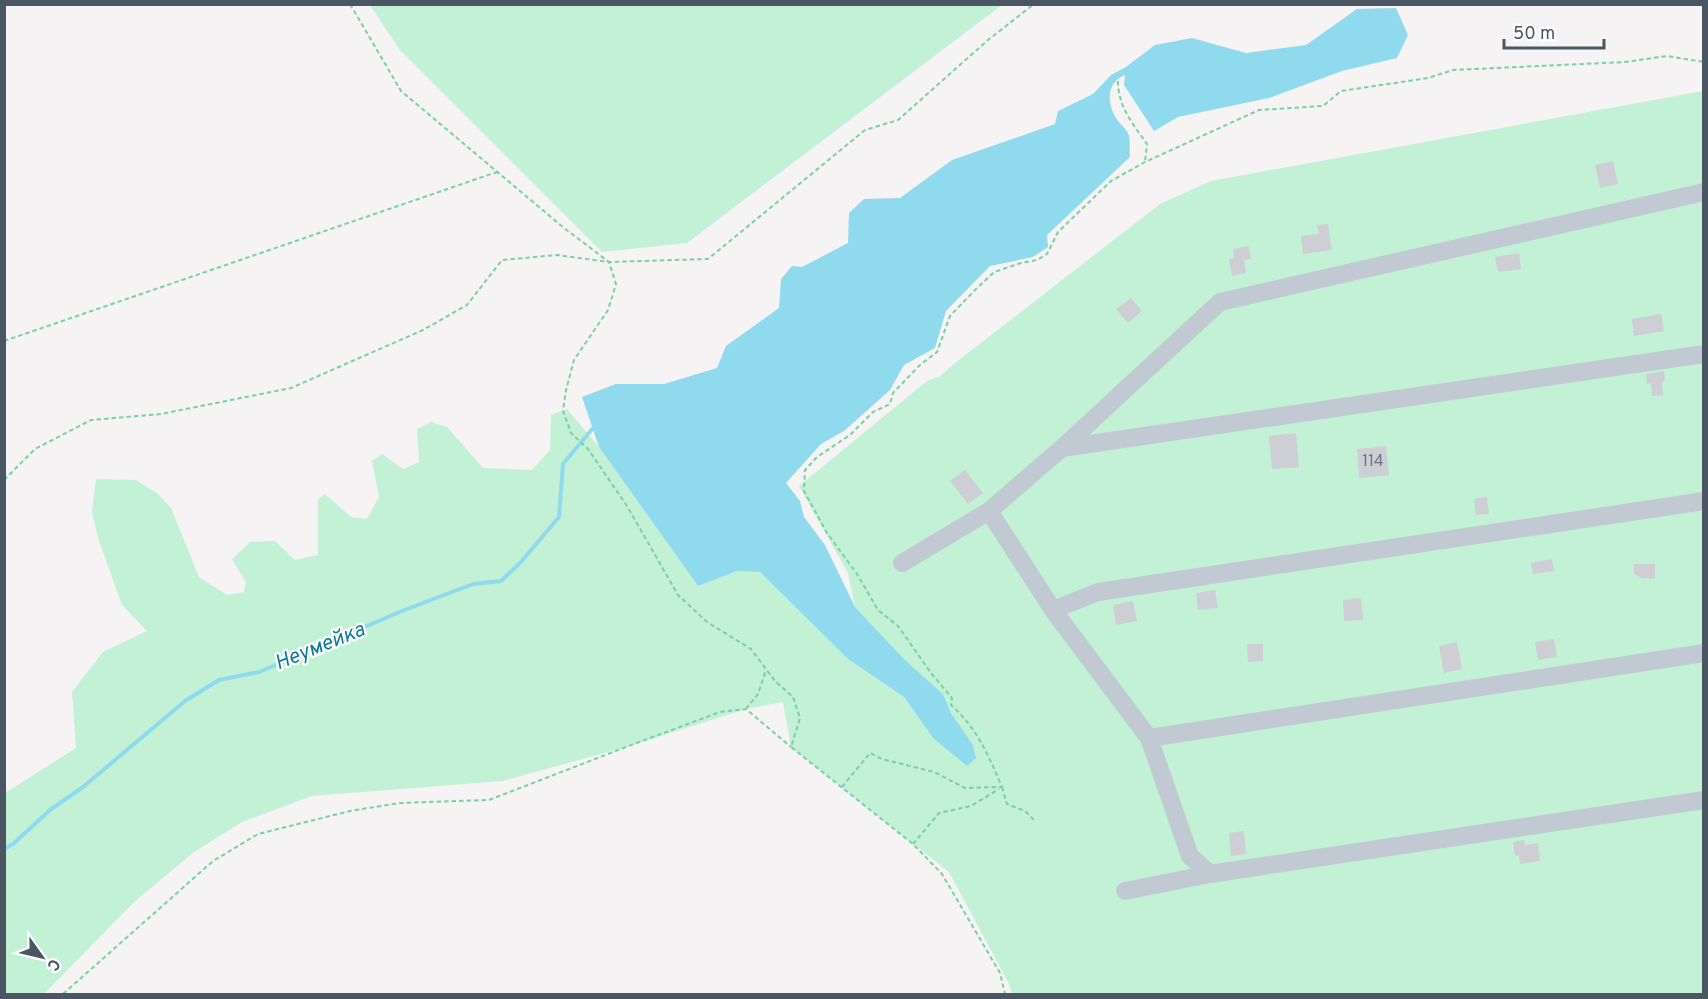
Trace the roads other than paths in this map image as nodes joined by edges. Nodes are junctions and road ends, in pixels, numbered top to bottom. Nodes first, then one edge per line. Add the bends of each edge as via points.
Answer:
1 (1704, 192) edge
2 (1704, 354) edge
3 (1062, 448) junction
4 (1704, 501) edge
5 (989, 511) junction
6 (902, 563) dead end
7 (1053, 610) junction
8 (1704, 653) edge
9 (1149, 738) junction
10 (1704, 800) edge
11 (1210, 874) junction
12 (1125, 891) dead end

1 - 3 street via 1220,302
2 - 3 street
3 - 5 street
4 - 7 street via 1098,592
5 - 6 street
5 - 7 street
7 - 9 street
8 - 9 street
9 - 11 street via 1190,856
10 - 11 street
11 - 12 street

